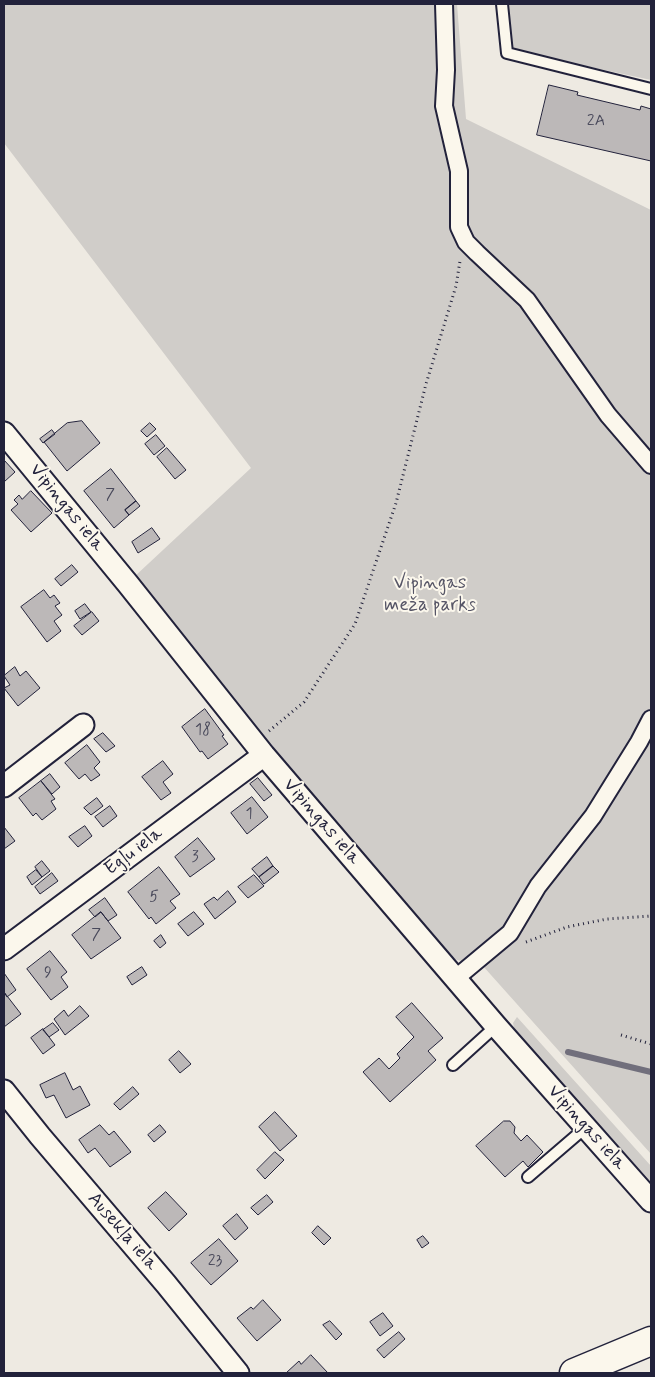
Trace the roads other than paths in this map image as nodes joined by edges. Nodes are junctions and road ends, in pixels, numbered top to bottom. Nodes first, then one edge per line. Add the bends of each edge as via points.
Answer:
1 (444, 4) edge
2 (502, 4) edge
3 (651, 89) edge
4 (4, 433) edge
5 (651, 465) edge
6 (651, 719) edge
7 (83, 726) dead end
8 (259, 749) junction
9 (4, 786) edge
10 (4, 948) edge
11 (456, 978) junction
12 (496, 1026) junction
13 (453, 1065) dead end
14 (4, 1091) edge
15 (585, 1128) junction
16 (528, 1177) dead end
17 (651, 1201) edge
18 (651, 1341) edge
19 (238, 1373) edge
20 (574, 1373) edge

1 - 5 street via 444,106 459,171 459,227 466,242 527,300 608,415
2 - 3 lane via 507,53
4 - 8 street, Vipingas iela
6 - 11 street via 593,816 538,886 510,933
7 - 9 street
8 - 10 street, Egļu iela
8 - 11 street, Vipingas iela
11 - 12 street, Vipingas iela
12 - 13 lane
12 - 15 street, Vipingas iela
14 - 19 street, Ausekļa iela
15 - 16 lane
15 - 17 street, Vipingas iela
18 - 20 main road

